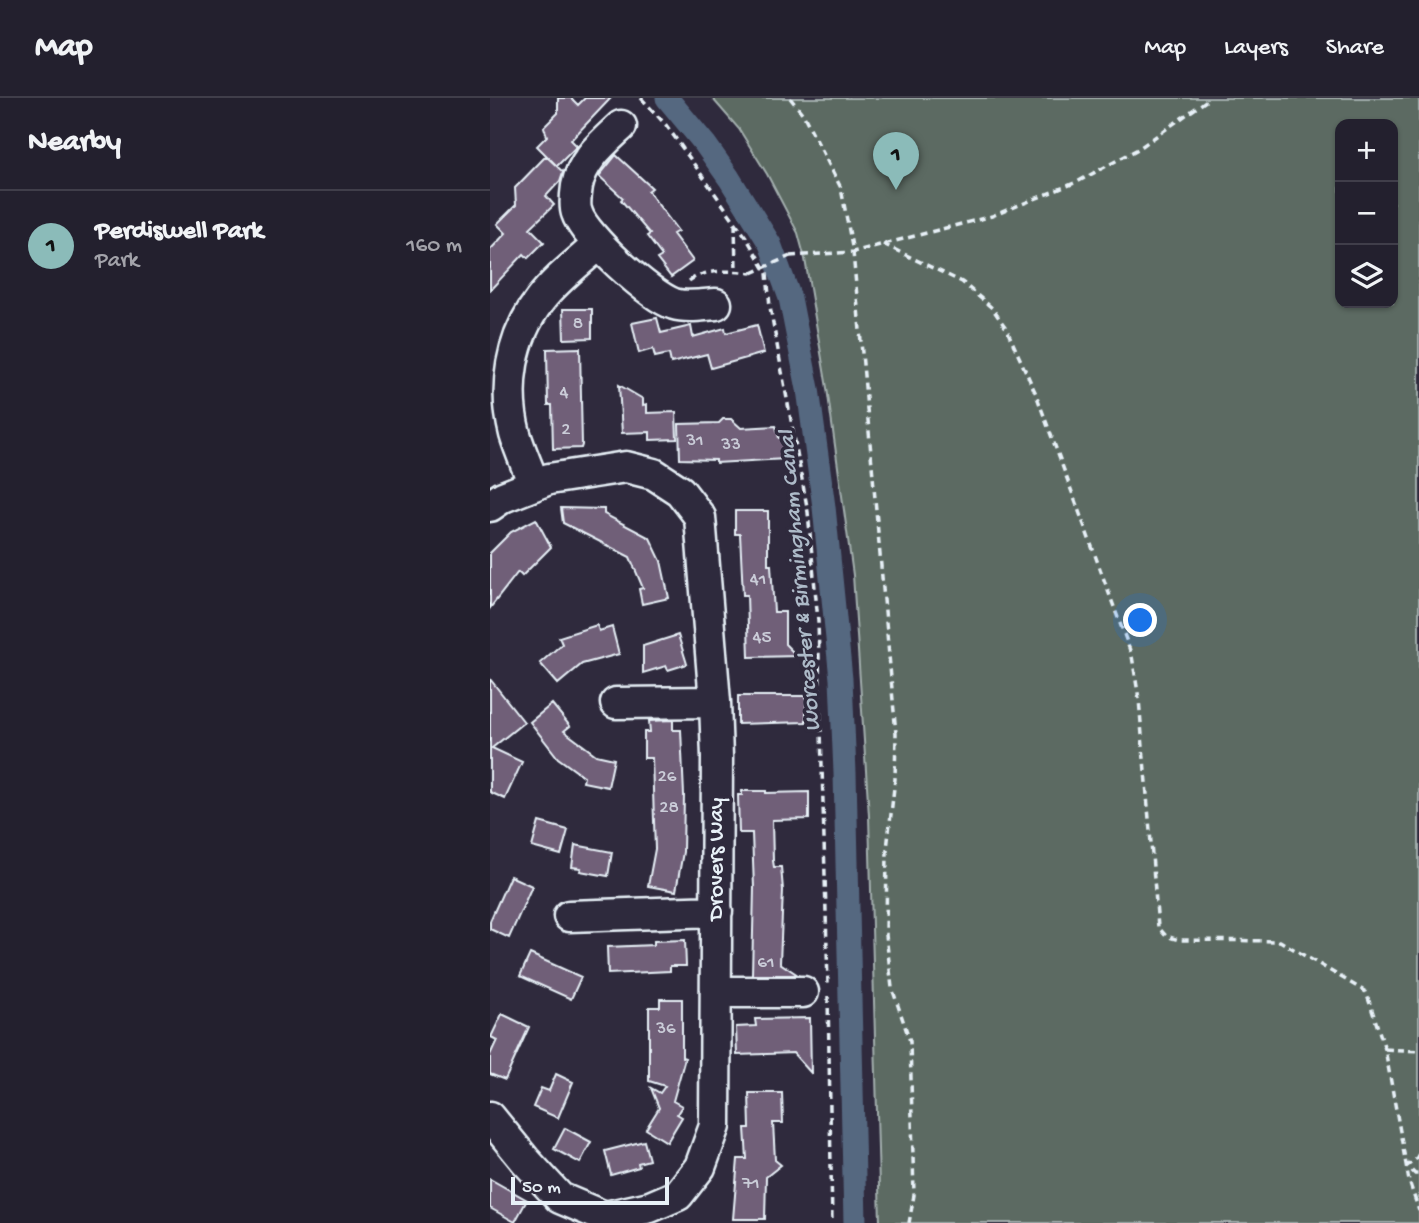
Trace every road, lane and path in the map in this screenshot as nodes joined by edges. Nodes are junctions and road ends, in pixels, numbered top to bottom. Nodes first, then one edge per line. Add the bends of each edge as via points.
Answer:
1 (641, 98) edge
2 (790, 98) edge
3 (1210, 98) edge
4 (621, 126) dead end
5 (735, 221) junction
6 (599, 244) junction
7 (883, 244) junction
8 (853, 252) junction
9 (716, 304) dead end
10 (534, 485) junction
11 (490, 506) edge
12 (715, 702) junction
13 (617, 704) dead end
14 (717, 911) junction
15 (569, 916) dead end
16 (716, 992) junction
17 (803, 992) dead end
18 (1385, 1049) junction
19 (1419, 1051) edge
20 (490, 1117) edge
21 (1419, 1154) edge
22 (1406, 1166) junction
23 (1419, 1174) edge
24 (1419, 1210) edge
25 (605, 1220) edge
26 (832, 1223) edge
27 (909, 1223) edge

1 - 5 path
2 - 8 path via 841,188
3 - 7 path via 1138,149 1077,182 992,216
4 - 6 street via 584,167 577,187 577,214
5 - 8 path, bridge via 736,271 752,272 790,256
5 - 26 path via 766,273 808,512 818,621
6 - 9 street via 661,298 686,306
6 - 10 street via 541,299 524,323 513,354 510,390 515,432
7 - 8 path
7 - 18 path via 962,282 992,309 1037,394 1132,656 1158,927 1179,940 1280,942 1366,992
8 - 27 path via 896,734 887,849 887,935 892,988 910,1041 914,1195
10 - 11 street, Drovers Way
10 - 12 street, Drovers Way via 626,467 654,474 680,491 700,517
12 - 13 street
12 - 14 street, Drovers Way
14 - 15 street
14 - 16 street, Drovers Way
16 - 17 street
16 - 25 street, Drovers Way via 715,1126 700,1167 678,1195
18 - 19 path
18 - 22 path
20 - 25 street, Drovers Way via 560,1198
21 - 22 path
22 - 23 path
22 - 24 path

